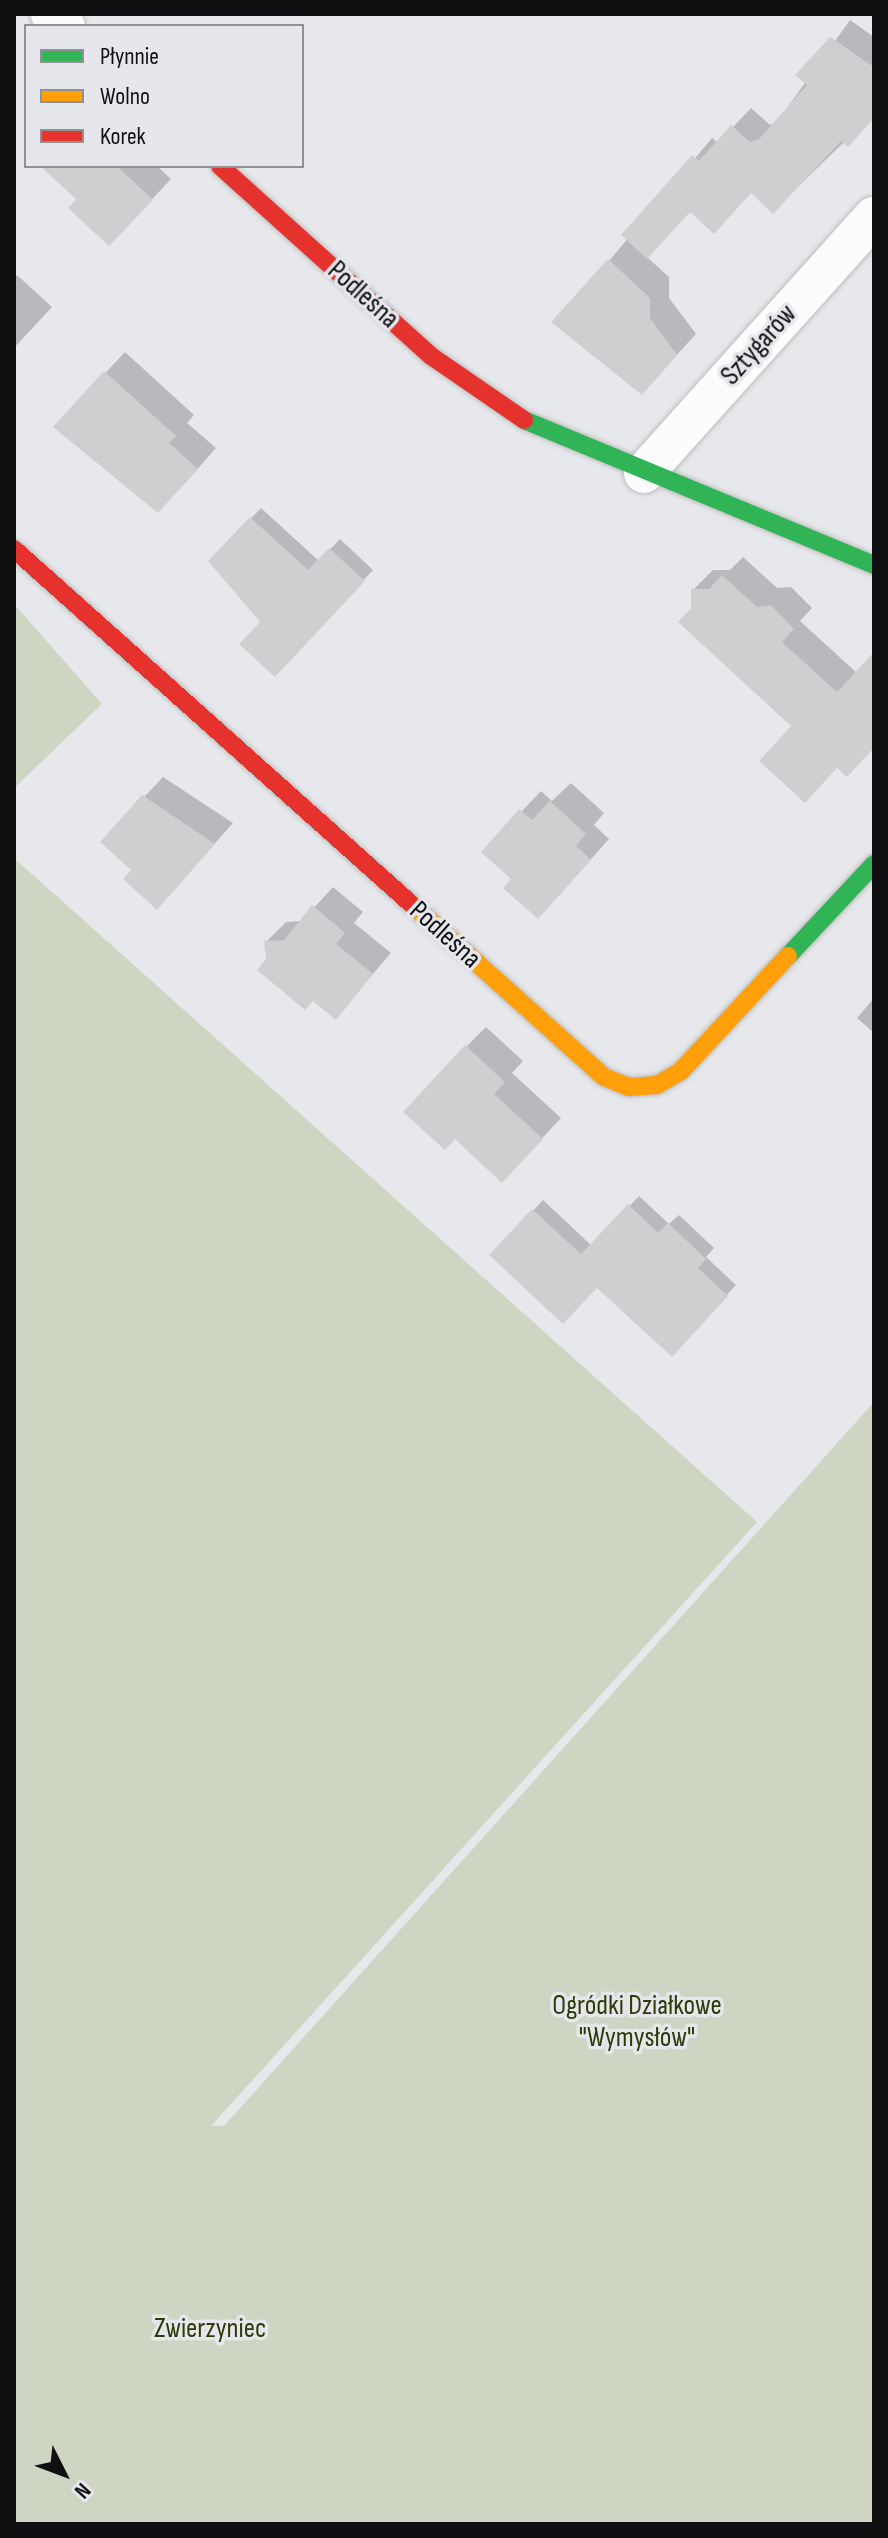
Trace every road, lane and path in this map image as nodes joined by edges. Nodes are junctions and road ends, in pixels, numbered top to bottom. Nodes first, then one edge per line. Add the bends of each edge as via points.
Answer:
1 (222, 168) edge
2 (874, 217) edge
3 (644, 473) junction
4 (14, 549) edge
5 (874, 565) edge
6 (874, 864) edge

1 - 3 street, Podleśna via 431,356 489,399
2 - 3 street, Sztygarów
3 - 5 street, Podleśna
4 - 6 street, Podleśna via 604,1077 629,1087 657,1085 681,1071

